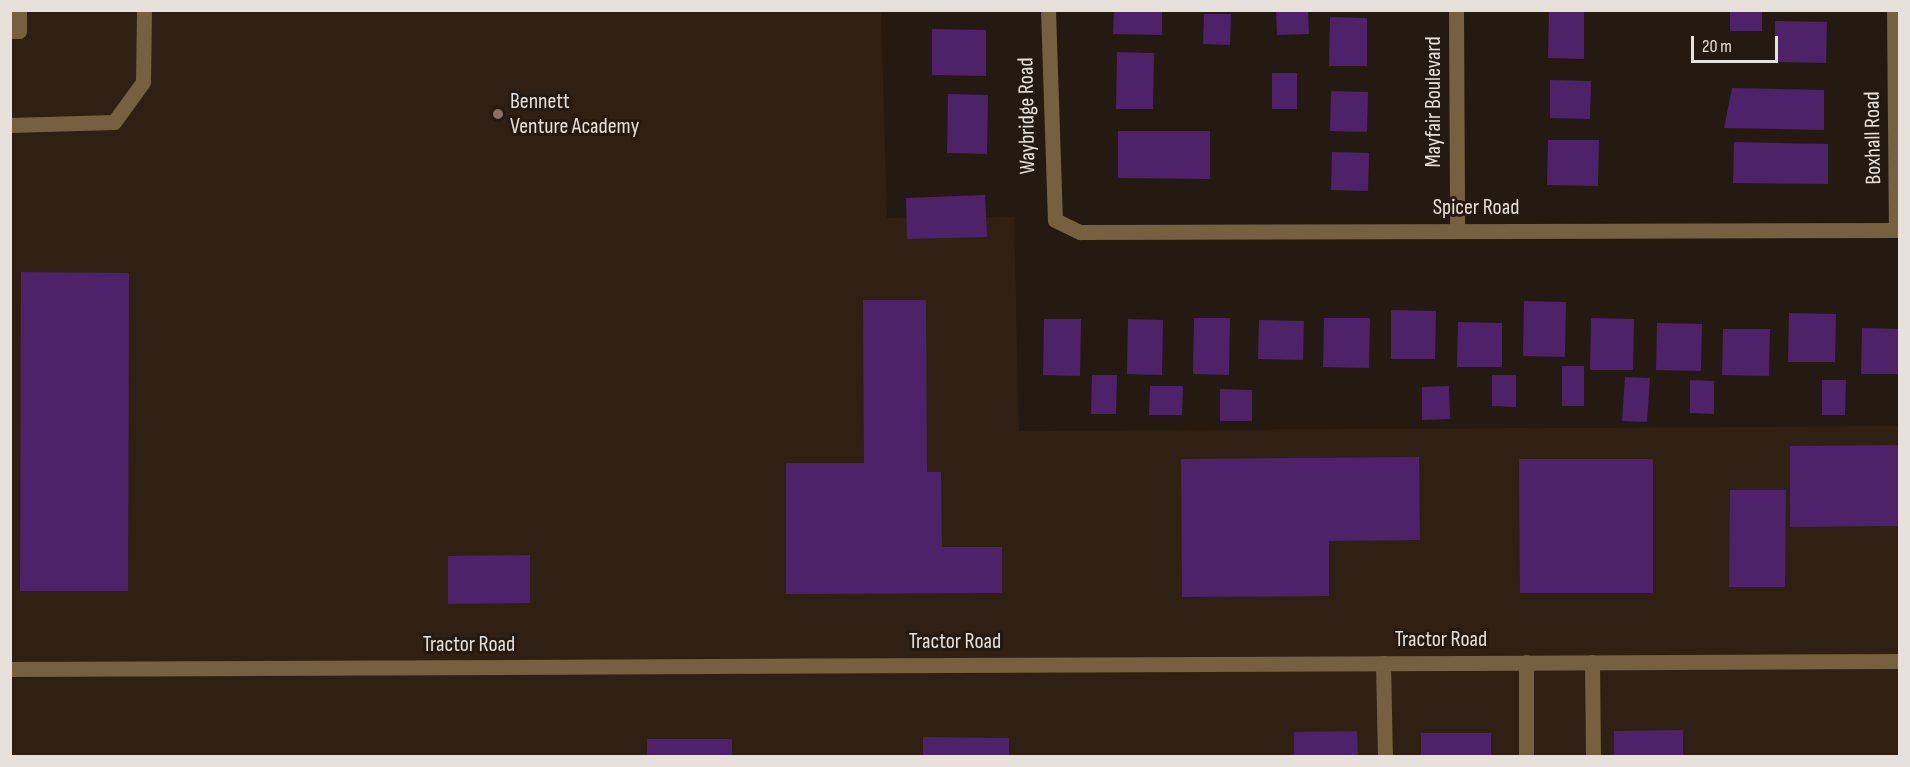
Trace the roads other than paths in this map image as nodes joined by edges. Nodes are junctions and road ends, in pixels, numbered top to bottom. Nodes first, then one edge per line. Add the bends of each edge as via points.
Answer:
1 (19, 10) edge
2 (144, 10) edge
3 (1048, 10) edge
4 (1456, 10) edge
5 (1894, 10) edge
6 (10, 31) edge
7 (10, 125) edge
8 (1055, 220) joint
9 (1457, 230) junction
10 (1898, 230) edge
11 (1899, 661) edge
12 (1526, 662) junction
13 (1592, 662) junction
14 (1383, 663) junction
15 (10, 669) edge
16 (1385, 756) edge
17 (1526, 756) edge
18 (1593, 756) edge

1 - 6 street via 19,31
2 - 7 street via 143,82 114,122
3 - 8 street, Waybridge Road
4 - 9 street, Mayfair Boulevard
5 - 10 street, Boxhall Road
8 - 9 street, Spicer Road via 1080,232
9 - 10 street, Spicer Road
11 - 13 street, Tractor Road
12 - 13 street, Tractor Road
12 - 14 street, Tractor Road
12 - 17 street
13 - 18 street
14 - 15 street, Tractor Road
14 - 16 street

